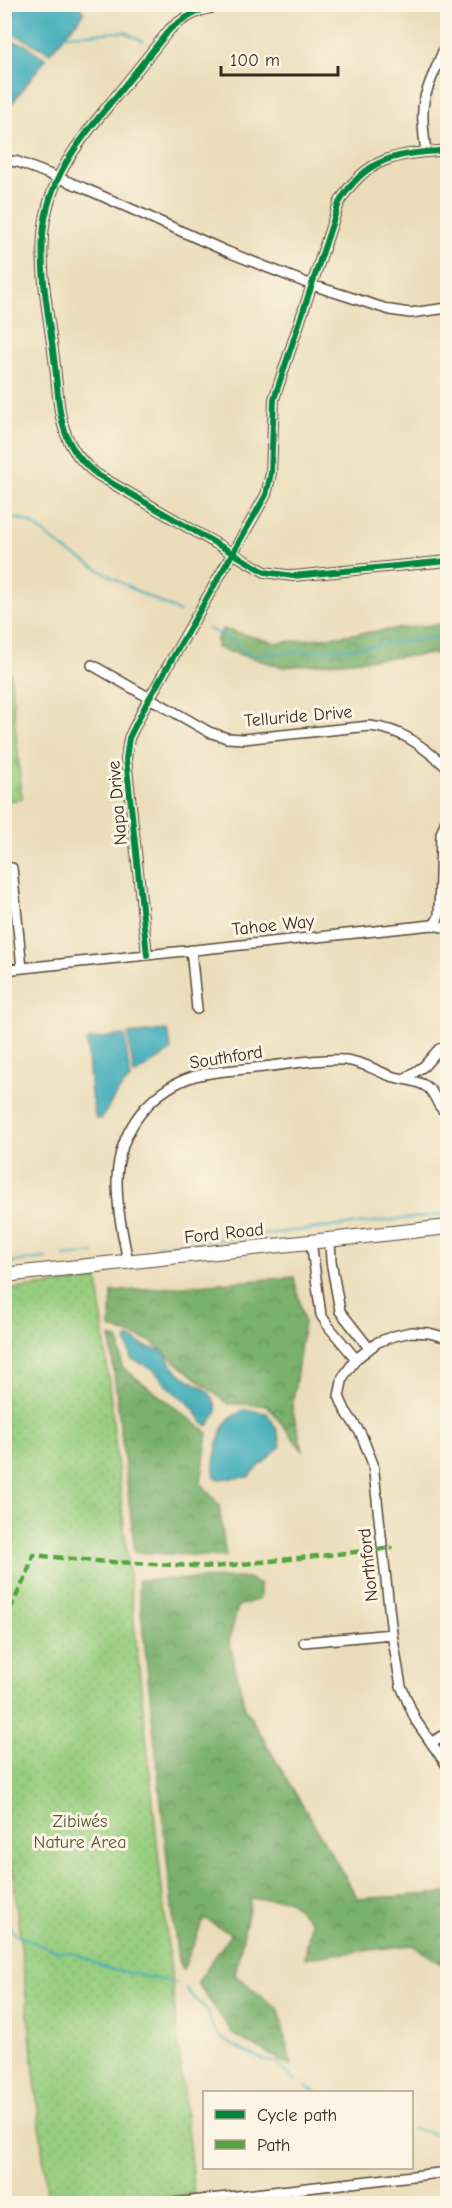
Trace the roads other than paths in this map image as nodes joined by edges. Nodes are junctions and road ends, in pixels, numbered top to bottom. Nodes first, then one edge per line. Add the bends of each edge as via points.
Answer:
1 (236, 4) edge
2 (446, 4) edge
3 (447, 17) edge
4 (447, 35) edge
5 (447, 150) edge
6 (426, 152) junction
7 (4, 160) edge
8 (57, 178) junction
9 (312, 285) junction
10 (447, 308) edge
11 (232, 554) junction
12 (447, 561) edge
13 (92, 665) dead end
14 (149, 698) junction
15 (447, 768) edge
16 (447, 815) edge
17 (12, 868) dead end
18 (439, 893) junction
19 (447, 901) edge
20 (432, 925) junction
21 (447, 928) edge
22 (191, 951) junction
23 (147, 955) junction
24 (22, 968) junction
25 (4, 970) edge
26 (197, 1010) dead end
27 (447, 1047) edge
28 (406, 1078) junction
29 (447, 1112) edge
30 (447, 1227) edge
31 (330, 1239) junction
32 (311, 1241) junction
33 (128, 1261) junction
34 (4, 1275) edge
35 (447, 1338) edge
36 (369, 1348) junction
37 (356, 1359) junction
38 (392, 1634) junction
39 (304, 1642) dead end
40 (447, 1732) edge
41 (431, 1743) junction
42 (447, 1767) edge
43 (447, 2172) edge
44 (165, 2204) edge

1 - 8 street via 203,9 171,29 74,147
2 - 3 street
4 - 6 street via 424,102
5 - 6 street, Napa Drive
6 - 9 street, Napa Drive via 384,160 353,182 339,203
7 - 8 street
8 - 9 street
8 - 11 street via 44,220 43,262 60,418 67,441 82,462 98,475
9 - 10 street via 390,310 410,313
9 - 11 street, Napa Drive via 274,399 270,483 262,505
11 - 12 street via 265,572 293,576
11 - 14 street, Napa Drive
13 - 14 street, Telluride Drive
14 - 15 street, Telluride Drive via 227,738 383,728 416,741
14 - 23 street, Napa Drive via 129,738 126,759
16 - 18 street via 441,834
17 - 24 street
18 - 19 street
18 - 20 street via 438,916
20 - 21 street, Tahoe Way
20 - 22 street, Tahoe Way
22 - 23 street, Tahoe Way
22 - 26 street
23 - 24 street, Tahoe Way
24 - 25 street, Tahoe Way
27 - 28 street via 439,1048 424,1066
28 - 29 street, Southford via 428,1088
28 - 33 street, Southford via 362,1062 340,1059 206,1074 164,1091 136,1118 118,1162
30 - 31 main road, Ford Road
31 - 32 main road, Ford Road
31 - 36 street via 340,1311
32 - 33 main road, Ford Road
32 - 37 street via 321,1315
33 - 34 main road, Ford Road
35 - 36 street, Northford via 403,1333
36 - 37 street, Northford
37 - 38 street, Northford via 343,1377 339,1396 373,1464
38 - 39 street
38 - 41 street, Northford via 404,1696
40 - 41 street
41 - 42 street, Northford
43 - 44 street

